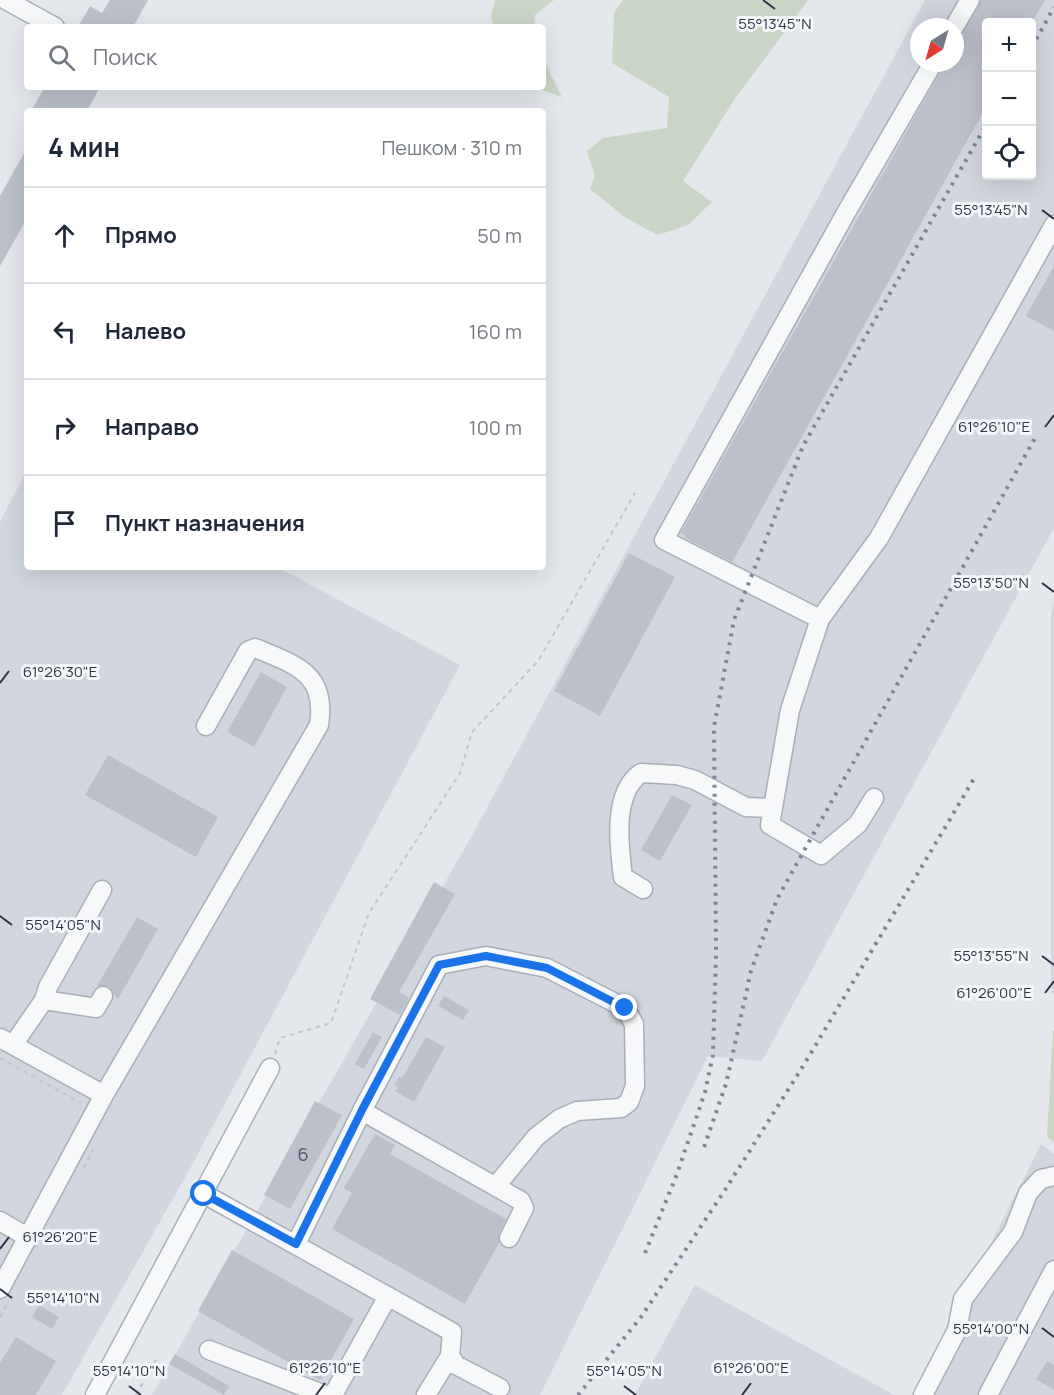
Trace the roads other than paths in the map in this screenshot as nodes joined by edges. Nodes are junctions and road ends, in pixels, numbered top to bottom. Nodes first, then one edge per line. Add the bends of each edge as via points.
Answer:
1 (6, 0) edge
2 (970, 0) edge
3 (959, 18) edge
4 (50, 24) edge
5 (928, 72) edge
6 (1054, 225) edge
7 (820, 619) junction
8 (206, 726) dead end
9 (874, 798) dead end
10 (772, 807) junction
11 (643, 889) dead end
12 (102, 890) dead end
13 (103, 996) dead end
14 (44, 1000) junction
15 (6, 1041) edge
16 (270, 1068) road end
17 (105, 1095) junction
18 (362, 1110) junction
19 (1054, 1176) edge
20 (496, 1186) junction
21 (204, 1194) junction
22 (0, 1221) edge
23 (29, 1238) junction
24 (509, 1238) dead end
25 (296, 1244) junction
26 (1054, 1270) edge
27 (0, 1289) edge
28 (388, 1296) junction
29 (209, 1350) dead end
30 (450, 1356) junction
31 (500, 1388) dead end
32 (95, 1395) edge
33 (325, 1395) edge
34 (333, 1395) edge
35 (426, 1395) edge
36 (923, 1395) edge
37 (988, 1395) edge

1 - 4 street
2 - 3 street
5 - 7 street via 664,540
6 - 7 street via 879,538
7 - 10 street via 790,710
8 - 17 street via 248,651 255,648 309,675 321,697 319,725
9 - 10 street via 858,824 820,855 770,825
10 - 11 street via 746,807 695,780 677,775 641,773 634,777 623,798 621,860 623,877
12 - 14 street
13 - 14 street via 96,1008
14 - 15 street
15 - 17 street
16 - 21 street
17 - 23 street
18 - 20 street
18 - 20 street via 439,965 486,956 547,968 625,1008 634,1024 635,1086 629,1102 621,1108 577,1111 559,1119 536,1137
18 - 25 street
19 - 36 street via 1041,1179 1028,1193 1013,1232 963,1299 957,1330
20 - 24 street via 520,1201 524,1208
21 - 25 street
21 - 32 street
22 - 23 street
23 - 27 street
25 - 28 street
26 - 37 street
28 - 30 street via 452,1332
28 - 34 street
29 - 33 street
30 - 31 street via 456,1365
30 - 35 street

